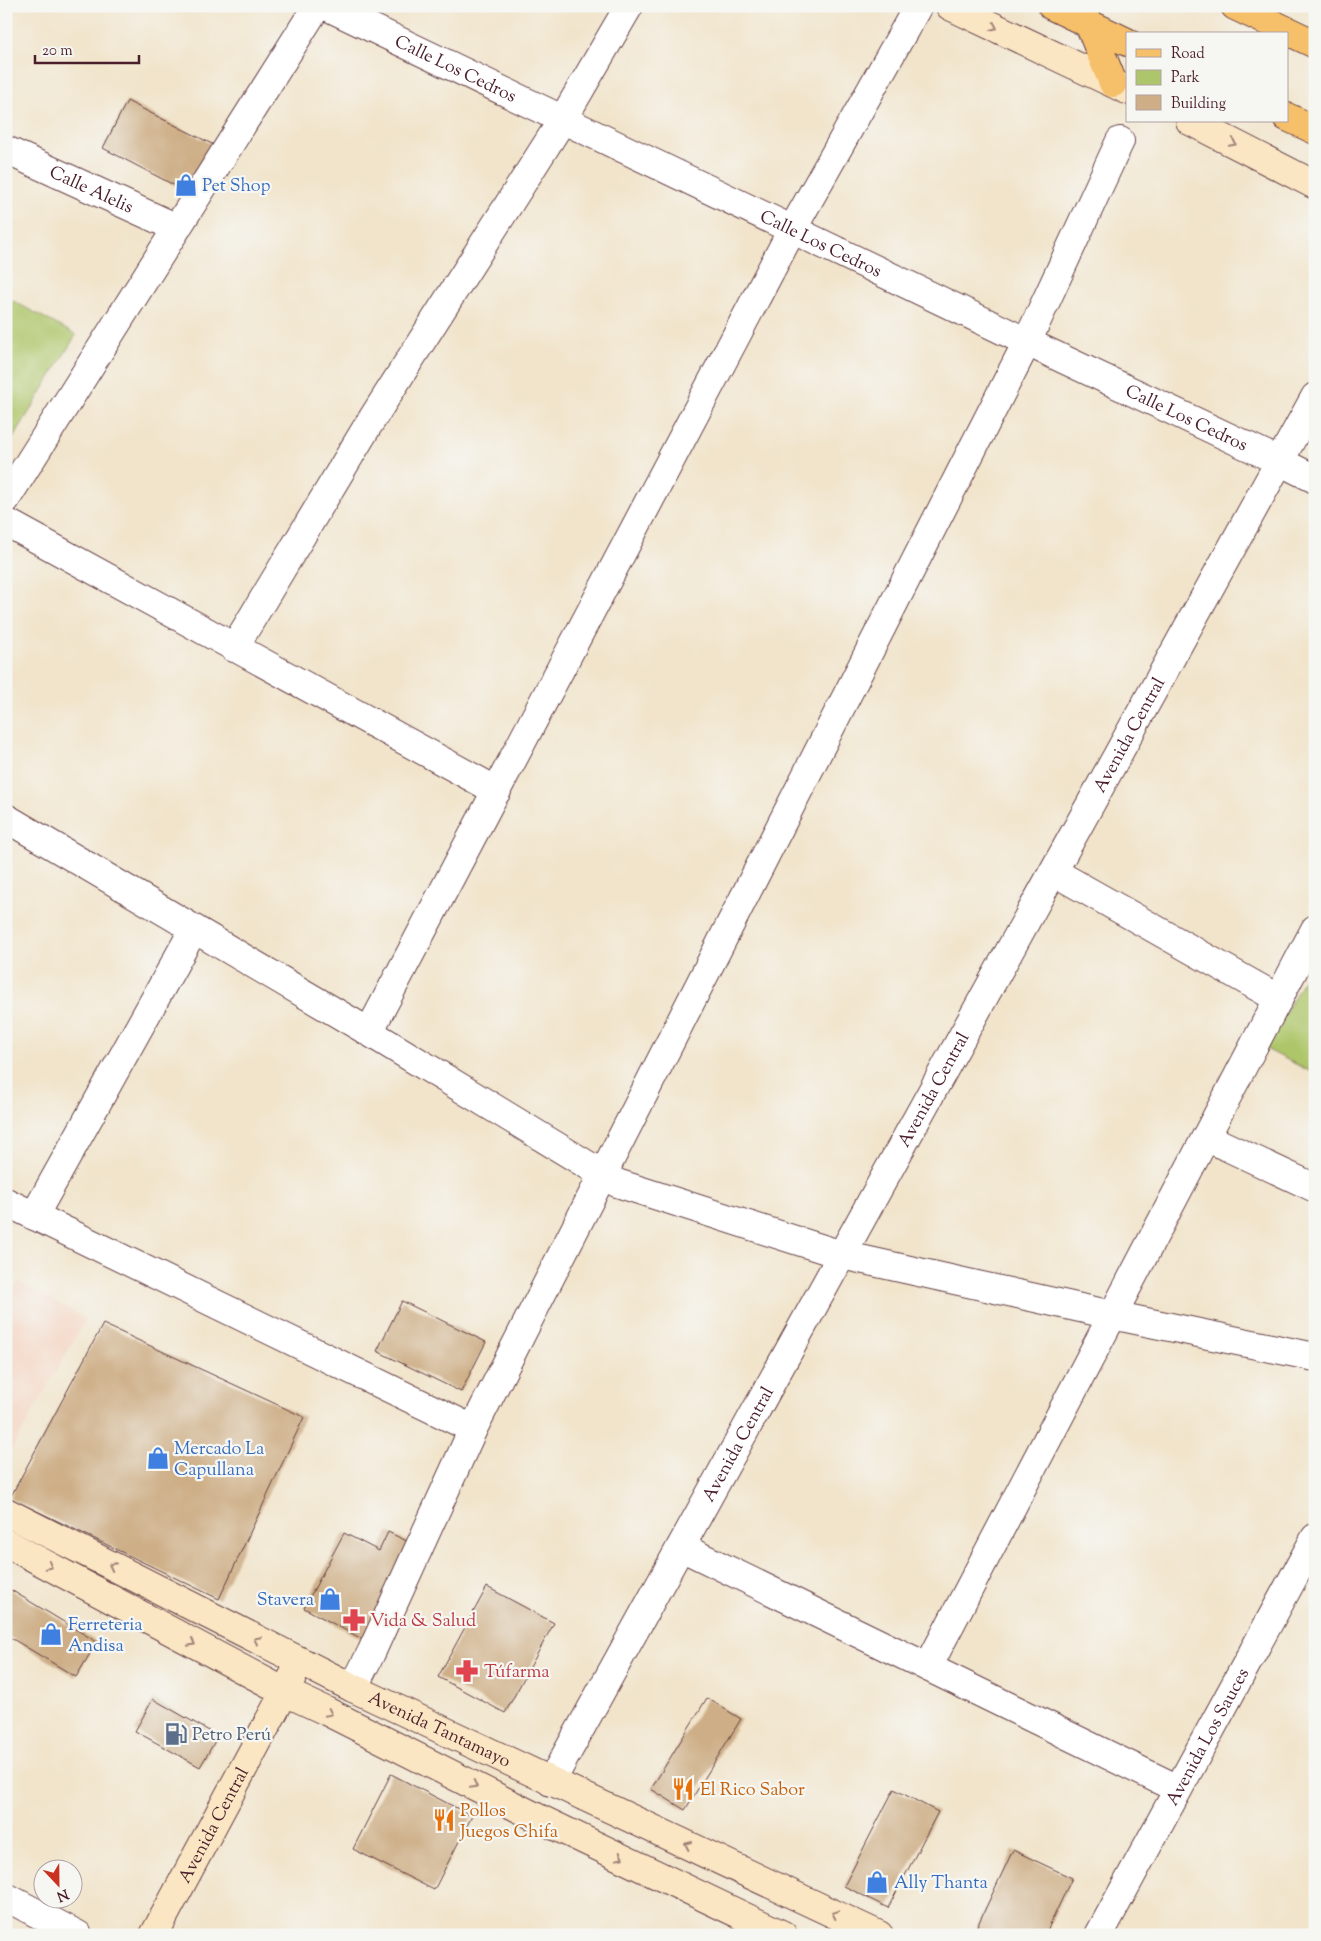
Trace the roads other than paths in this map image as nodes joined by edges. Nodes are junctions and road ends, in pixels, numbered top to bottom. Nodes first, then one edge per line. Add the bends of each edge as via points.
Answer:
1 (317, 6) edge
2 (326, 6) edge
3 (629, 6) edge
4 (918, 6) edge
5 (950, 6) edge
6 (1052, 6) edge
7 (1235, 6) edge
8 (1089, 24) junction
9 (1126, 42) edge
10 (1315, 44) edge
11 (1120, 87) edge
12 (1288, 117) edge
13 (563, 120) junction
14 (1192, 122) edge
15 (1315, 130) edge
16 (1120, 141) dead end
17 (6, 150) edge
18 (1315, 185) edge
19 (177, 228) junction
20 (792, 230) junction
21 (1027, 342) junction
22 (1315, 397) edge
23 (1279, 461) junction
24 (1315, 479) edge
25 (6, 498) edge
26 (6, 522) edge
27 (234, 648) junction
28 (497, 791) junction
29 (6, 818) edge
30 (1054, 872) junction
31 (194, 929) junction
32 (1315, 929) edge
33 (1279, 999) junction
34 (369, 1032) junction
35 (1206, 1137) junction
36 (603, 1174) junction
37 (1315, 1188) edge
38 (6, 1202) edge
39 (34, 1216) junction
40 (842, 1255) junction
41 (1112, 1315) junction
42 (1311, 1349) edge
43 (473, 1429) junction
44 (6, 1512) edge
45 (1315, 1538) edge
46 (6, 1543) edge
47 (681, 1547) junction
48 (300, 1662) junction
49 (928, 1667) junction
50 (353, 1688) junction
51 (285, 1692) junction
52 (551, 1782) junction
53 (1178, 1790) junction
54 (6, 1897) edge
55 (78, 1935) edge
56 (154, 1935) edge
57 (783, 1935) edge
58 (879, 1935) edge
59 (1098, 1935) edge

1 - 19 street
2 - 13 street, Calle Los Cedros
3 - 13 street
4 - 20 street
5 -> 11 street
6 - 8 main road
7 - 10 main road
8 - 9 main road
8 - 11 main road
12 - 15 main road
13 - 20 street, Calle Los Cedros
13 - 27 street via 367,427
14 -> 18 street
16 - 21 street
17 - 19 street, Calle Alelis
19 - 25 street
20 - 21 street, Calle Los Cedros
20 - 28 street
21 - 23 street, Calle Los Cedros
21 - 36 street
22 - 23 street, Avenida Central
23 - 24 street, Calle Los Cedros
23 - 30 street, Avenida Central
26 - 27 street
27 - 28 street
28 - 34 street
29 - 31 street
30 - 33 street
30 - 40 street, Avenida Central
31 - 34 street
31 - 39 street
32 - 33 street
33 - 35 street
34 - 36 street
35 - 37 street
35 - 41 street
36 - 40 street via 617,1183
36 - 43 street
38 - 39 street
39 - 43 street
40 - 41 street
40 - 47 street, Avenida Central
41 - 42 street
41 - 49 street
43 - 50 street
48 -> 44 street, Avenida Tantamayo
45 - 53 street, Avenida Los Sauces
46 -> 51 street, Avenida Tantamayo
47 - 49 street
47 - 52 street, Avenida Central
48 - 50 street, Avenida Tantamayo
48 - 51 street, Avenida Central
49 - 53 street
50 - 52 street, Avenida Tantamayo
51 - 56 street, Avenida Central
51 -> 57 street, Avenida Tantamayo
58 -> 52 street, Avenida Tantamayo
53 - 59 street, Avenida Los Sauces
54 - 55 street

